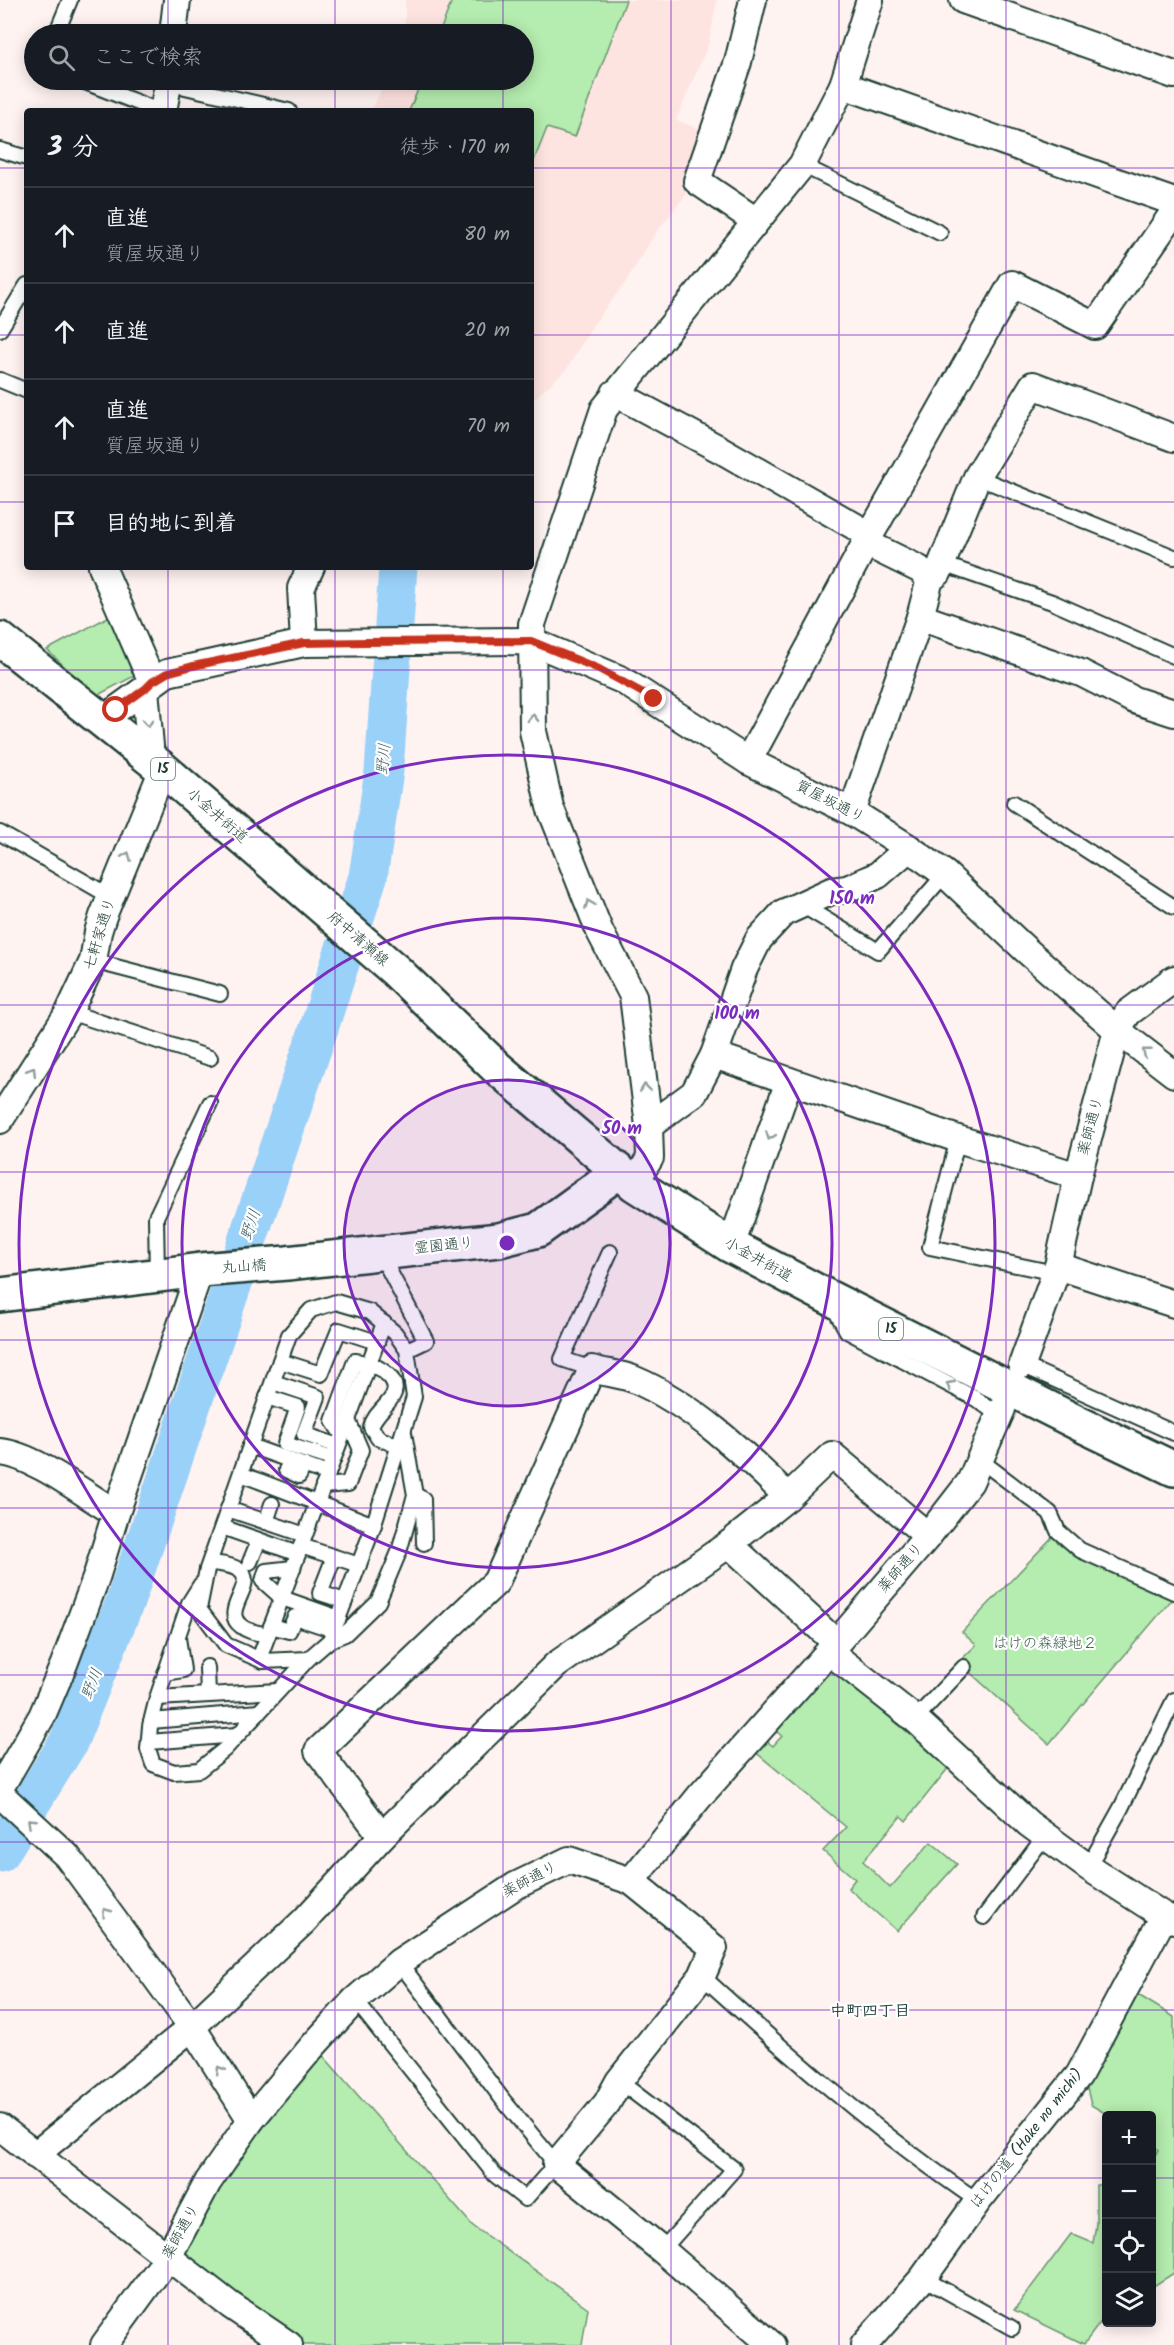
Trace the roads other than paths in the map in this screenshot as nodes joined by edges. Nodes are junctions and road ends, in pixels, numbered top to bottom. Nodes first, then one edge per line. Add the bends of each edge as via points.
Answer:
1 (70, 0) edge
2 (177, 0) edge
3 (753, 0) edge
4 (870, 0) edge
5 (963, 0) edge
6 (60, 24) edge
7 (174, 24) edge
8 (1174, 75) edge
9 (843, 85) junction
10 (106, 90) edge
11 (166, 90) edge
12 (204, 90) edge
13 (153, 108) edge
14 (162, 108) edge
15 (277, 108) edge
16 (0, 150) edge
17 (24, 157) edge
18 (802, 165) junction
19 (1174, 202) edge
20 (1174, 212) edge
21 (756, 221) junction
22 (940, 233) dead end
23 (24, 290) edge
24 (0, 329) edge
25 (0, 380) edge
26 (24, 390) edge
27 (615, 393) junction
28 (1174, 438) edge
29 (976, 477) junction
30 (868, 539) junction
31 (1174, 557) edge
32 (103, 570) edge
33 (310, 570) edge
34 (936, 571) junction
35 (920, 617) junction
36 (0, 639) edge
37 (531, 641) junction
38 (304, 643) junction
39 (1174, 656) edge
40 (149, 686) junction
41 (1174, 713) edge
42 (105, 724) junction
43 (153, 761) junction
44 (748, 761) junction
45 (1014, 803) dead end
46 (852, 812) junction
47 (0, 833) edge
48 (909, 848) junction
49 (945, 874) junction
50 (111, 897) junction
51 (800, 904) junction
52 (320, 906) joint
53 (1174, 907) edge
54 (93, 961) junction
55 (396, 971) joint
56 (1174, 980) edge
57 (220, 994) dead end
58 (69, 1012) junction
59 (1117, 1030) junction
60 (714, 1055) junction
61 (210, 1058) dead end
62 (1174, 1074) edge
63 (789, 1081) junction
64 (210, 1103) dead end
65 (1, 1119) edge
66 (649, 1126) junction
67 (957, 1138) junction
68 (1078, 1176) junction
69 (626, 1178) junction
70 (731, 1246) junction
71 (610, 1252) dead end
72 (380, 1253) junction
73 (287, 1263) joint
74 (200, 1270) junction
75 (1056, 1270) junction
76 (157, 1275) junction
77 (0, 1294) edge
78 (828, 1297) junction
79 (1174, 1304) edge
80 (384, 1323) junction
81 (377, 1341) junction
82 (406, 1350) junction
83 (280, 1361) junction
84 (369, 1363) junction
85 (1022, 1365) joint
86 (592, 1370) junction
87 (273, 1382) junction
88 (267, 1397) junction
89 (1001, 1413) joint
90 (348, 1420) junction
91 (403, 1431) junction
92 (1174, 1433) edge
93 (250, 1446) junction
94 (398, 1446) junction
95 (337, 1447) junction
96 (0, 1452) edge
97 (980, 1460) junction
98 (1174, 1468) edge
99 (241, 1474) junction
100 (325, 1480) junction
101 (415, 1495) junction
102 (788, 1497) junction
103 (316, 1503) junction
104 (272, 1504) dead end
105 (228, 1509) junction
106 (116, 1513) junction
107 (266, 1521) junction
108 (374, 1525) junction
109 (222, 1527) junction
110 (928, 1536) junction
111 (259, 1540) junction
112 (424, 1543) dead end
113 (729, 1544) junction
114 (301, 1545) junction
115 (334, 1557) junction
116 (250, 1562) dead end
117 (210, 1563) junction
118 (359, 1565) junction
119 (293, 1568) junction
120 (206, 1578) junction
121 (1173, 1587) edge
122 (282, 1598) junction
123 (345, 1601) junction
124 (334, 1629) junction
125 (269, 1630) junction
126 (834, 1647) junction
127 (259, 1659) junction
128 (308, 1659) junction
129 (207, 1667) dead end
130 (964, 1667) dead end
131 (278, 1691) junction
132 (208, 1695) junction
133 (157, 1698) junction
134 (1174, 1700) edge
135 (259, 1712) junction
136 (915, 1719) junction
137 (151, 1721) junction
138 (237, 1735) junction
139 (149, 1742) junction
140 (0, 1788) edge
141 (0, 1794) edge
142 (382, 1836) junction
143 (1045, 1836) junction
144 (1088, 1867) junction
145 (631, 1881) junction
146 (984, 1917) dead end
147 (1169, 1918) edge
148 (399, 1962) junction
149 (702, 1976) junction
150 (355, 2000) junction
151 (192, 2027) junction
152 (619, 2081) junction
153 (251, 2120) junction
154 (4, 2135) edge
155 (35, 2155) junction
156 (556, 2164) junction
157 (978, 2201) junction
158 (662, 2250) junction
159 (168, 2257) junction
160 (923, 2278) junction
161 (1012, 2328) dead end
162 (104, 2345) edge
163 (289, 2345) edge
164 (772, 2345) edge
165 (864, 2345) edge

1 - 6 lane
2 - 7 street
3 - 21 street via 738,62 697,181
4 - 9 street
5 - 8 street
9 - 18 street
9 - 19 street
10 - 13 lane
11 - 14 street
12 - 15 lane
16 - 17 lane
18 - 21 street
18 - 22 lane
20 - 30 street via 1095,326 1012,284
21 - 27 street
23 - 24 lane
25 - 26 lane
27 - 30 street via 723,451
27 - 37 street via 603,409 532,624
28 - 29 street via 1033,386
29 - 31 lane
29 - 34 street
30 - 34 street via 919,569
30 - 44 street
32 - 40 street, 七軒家通り
33 - 38 street via 301,588
34 - 35 street
34 - 39 lane via 1052,602
35 - 41 street via 1081,673 1134,700
35 - 46 street
36 - 42 main road, 小金井街道 / 15
37 - 38 street, 質屋坂通り
37 - 44 street, 質屋坂通り via 622,680
66 -> 37 street via 633,996 600,932 550,807 533,731
38 - 40 street via 167,673
40 - 42 street via 116,710
40 -> 43 street, 七軒家通り
42 - 43 main road, 小金井街道 / 15
50 -> 43 street, 七軒家通り
43 - 52 main road, 小金井街道 / 15
44 - 46 street, 質屋坂通り
45 - 53 lane
46 - 48 street, 質屋坂通り
47 - 50 lane
48 - 49 street, 質屋坂通り
48 - 51 street via 878,875
49 - 51 lane via 878,951
49 - 59 street, 質屋坂通り
50 - 54 street, 七軒家通り via 98,932
51 - 60 street via 783,913 759,939 744,969
52 - 55 main road, 府中清瀬線 / 15
54 - 57 lane
54 - 58 street, 七軒家通り
55 - 69 main road, 小金井街道 / 15 via 496,1067
56 - 59 street, 薬師通り via 1128,1013
58 - 61 lane
65 -> 58 street, 七軒家通り
62 -> 59 street, 質屋坂通り
59 - 68 street, 薬師通り
60 - 63 street
60 - 66 street via 694,1093
63 - 67 street
63 -> 70 street
64 - 76 lane via 156,1217
66 - 69 street via 650,1158
67 - 68 street
67 - 75 lane via 930,1247
68 - 75 street, 薬師通り
69 - 70 main road, 小金井街道 / 15
69 - 72 main road, 霊園通り via 538,1230 499,1240
70 - 78 main road, 小金井街道 / 15
71 - 86 lane via 562,1359
72 - 73 main road, 霊園通り
72 - 82 lane via 426,1341
73 - 74 main road, 丸山橋
74 - 76 main road
74 - 106 street
75 - 79 street
75 - 85 street, 薬師通り
76 - 77 main road
89 -> 78 lane via 847,1331
78 - 98 main road, 小金井街道 / 15
80 - 81 lane
80 - 82 lane
80 - 83 lane via 370,1312 336,1302 311,1310 289,1335
81 - 83 lane via 339,1330 321,1374
81 - 84 lane
82 - 91 lane via 414,1397
83 - 87 lane
84 - 90 lane
84 - 94 lane via 382,1369 395,1385 392,1400 378,1412 371,1427 378,1437
84 - 95 lane via 355,1361 333,1421
85 - 92 lane
86 - 102 street via 632,1379 670,1399 734,1444
86 - 142 street via 496,1582 318,1752
87 - 88 lane
87 - 95 lane via 318,1397 304,1434
88 - 93 lane
88 - 95 lane via 298,1407 285,1444
89 - 97 street, 薬師通り
90 - 95 lane
90 - 100 lane via 361,1450 348,1484
91 - 94 lane
91 - 101 lane
93 - 99 lane
93 - 100 lane via 297,1463
94 - 108 lane
95 - 100 lane
96 - 106 street via 40,1467
97 - 110 street, 薬師通り via 970,1482
97 - 121 lane via 1050,1513 1058,1531 1080,1550
99 - 103 lane
99 - 105 lane
100 - 103 lane
101 - 112 lane via 423,1499
101 - 124 lane via 399,1552 378,1602 345,1634
102 - 110 street via 832,1455
102 - 113 street
103 - 108 lane
103 - 114 lane
104 - 107 lane
105 - 107 lane
105 - 109 lane
106 - 140 street via 96,1578 47,1705
107 - 114 lane
108 - 118 lane
109 - 111 lane
109 - 117 lane
110 - 126 street, 薬師通り
111 - 114 lane
111 - 116 lane
113 - 126 street via 832,1639
113 - 142 street via 556,1665
114 - 115 lane
114 - 119 lane
115 - 118 lane
115 - 123 lane via 320,1593
117 - 120 lane
117 - 125 lane via 234,1567 243,1574 244,1592 236,1603 234,1618 239,1626
118 - 123 lane
119 - 122 lane
119 - 122 lane via 266,1571 263,1581
120 - 127 lane via 199,1609 226,1645
120 - 133 lane via 189,1603
122 - 124 lane
122 - 125 lane
123 - 124 lane
124 - 125 lane via 295,1617 289,1631
124 - 128 lane
125 - 127 lane
126 - 136 street via 840,1660
126 - 145 street, 薬師通り via 700,1796
127 - 128 lane
128 - 131 lane
129 - 132 lane
130 - 136 lane
131 - 132 lane
131 - 135 lane
132 - 133 lane
133 - 137 lane
134 - 144 lane
135 - 137 lane
135 - 138 lane
136 - 143 street
137 - 139 lane
138 - 139 lane
138 - 139 lane via 199,1770 174,1772 153,1764
151 -> 141 street via 62,1851
142 - 151 street via 304,1921
143 - 144 street
143 - 146 lane
144 - 147 street
145 - 148 street, 薬師通り via 569,1860 515,1886
145 - 149 street via 714,1948
147 - 157 street, はけの道 (Hake no michi) via 1079,2075
148 - 150 street, 薬師通り
148 - 156 lane
149 - 152 street
149 - 157 lane via 864,2116
150 - 153 street, 薬師通り
150 - 156 lane via 495,2175 525,2199
153 -> 151 street
151 - 155 street
152 - 156 street via 608,2103
152 - 158 lane via 734,2169
153 - 159 street, 薬師通り via 208,2182
154 - 155 street
155 - 159 street
156 - 158 street
157 - 160 street, はけの道 (Hake no michi)
158 - 164 street
159 - 162 street, 薬師通り
159 - 163 street
160 - 161 lane
160 - 165 street, はけの道 (Hake no michi)

